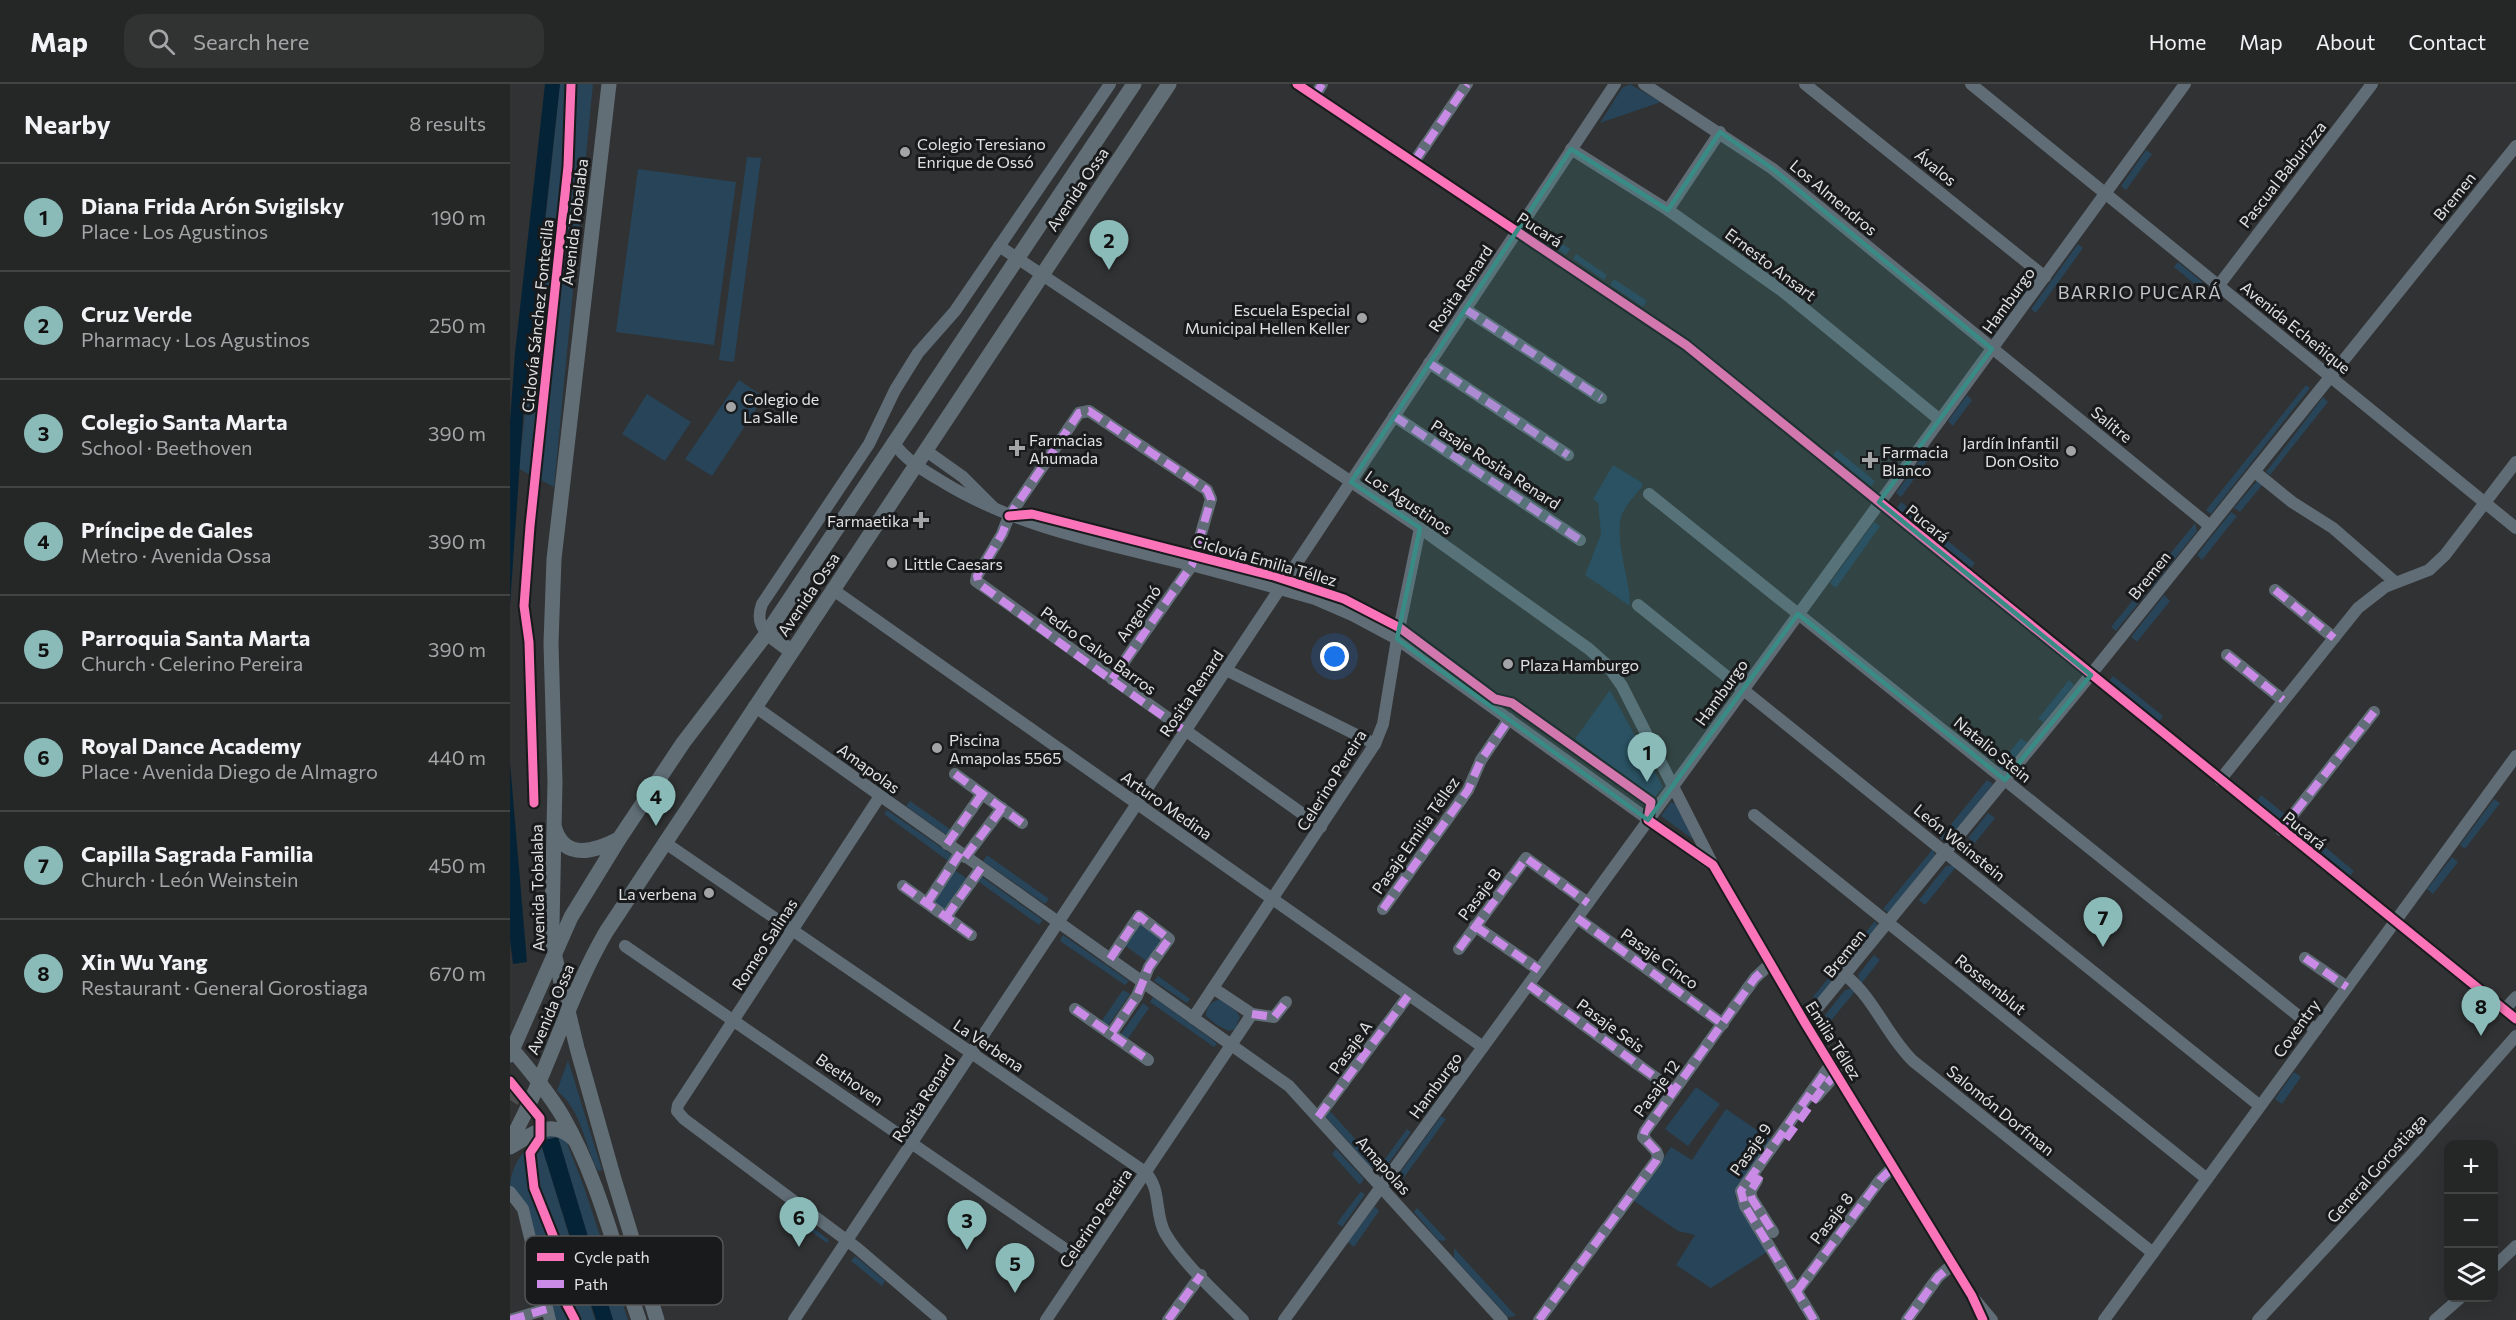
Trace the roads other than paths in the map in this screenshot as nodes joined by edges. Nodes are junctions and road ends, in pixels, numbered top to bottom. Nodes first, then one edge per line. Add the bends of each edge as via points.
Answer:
1 (609, 84) edge
2 (1110, 84) edge
3 (1134, 84) edge
4 (1169, 84) edge
5 (1297, 84) edge
6 (1322, 84) edge
7 (1467, 84) edge
8 (1615, 84) edge
9 (1644, 84) edge
10 (1805, 84) edge
11 (1971, 84) edge
12 (2185, 84) edge
13 (2372, 84) edge
14 (1315, 96) junction
15 (1720, 132) junction
16 (2516, 146) edge
17 (1571, 149) junction
18 (1414, 162) junction
19 (2106, 192) junction
20 (1668, 210) junction
21 (1517, 232) junction
22 (999, 246) junction
23 (1017, 259) junction
24 (1041, 275) junction
25 (2045, 277) junction
26 (2218, 285) junction
27 (1466, 309) junction
28 (1992, 350) junction
29 (1430, 363) junction
30 (2331, 376) junction
31 (1601, 398) dead end
32 (1394, 416) junction
33 (1940, 420) junction
34 (893, 442) junction
35 (924, 450) junction
36 (1568, 455) dead end
37 (2516, 462) edge
38 (915, 464) junction
39 (2255, 472) junction
40 (1351, 482) junction
41 (1649, 494) dead end
42 (1879, 503) junction
43 (2485, 504) junction
44 (995, 509) junction
45 (1009, 516) junction
46 (2210, 526) junction
47 (1420, 528) junction
48 (2516, 528) edge
49 (1580, 540) dead end
50 (1192, 565) junction
51 (2395, 582) junction
52 (832, 589) junction
53 (1280, 589) junction
54 (2275, 590) dead end
55 (1638, 605) dead end
56 (1798, 614) junction
57 (767, 633) junction
58 (2334, 638) junction
59 (1397, 639) junction
60 (791, 651) junction
61 (2227, 656) dead end
62 (1226, 670) junction
63 (2091, 675) junction
64 (1112, 679) junction
65 (1744, 688) junction
66 (2283, 700) junction
67 (754, 706) junction
68 (2374, 712) dead end
69 (1509, 719) junction
70 (1185, 731) junction
71 (1376, 744) junction
72 (2516, 756) edge
73 (955, 774) dead end
74 (2005, 780) junction
75 (2220, 780) junction
76 (1673, 786) junction
77 (982, 794) junction
78 (880, 796) junction
79 (1137, 804) junction
80 (1002, 808) junction
81 (1754, 815) dead end
82 (1648, 820) junction
83 (1022, 823) dead end
84 (554, 826) junction
85 (1321, 827) junction
86 (2281, 830) junction
87 (619, 838) junction
88 (664, 842) junction
89 (947, 844) junction
90 (1947, 852) junction
91 (963, 855) junction
92 (1713, 865) junction
93 (981, 868) junction
94 (903, 886) dead end
95 (1272, 899) junction
96 (927, 903) junction
97 (1588, 903) junction
98 (1383, 909) dead end
99 (946, 917) junction
100 (1577, 918) junction
101 (2395, 922) junction
102 (1058, 923) junction
103 (1889, 923) junction
104 (1475, 926) junction
105 (792, 930) junction
106 (971, 935) dead end
107 (625, 946) dead end
108 (1459, 949) dead end
109 (554, 953) junction
110 (2305, 957) dead end
111 (1110, 960) junction
112 (1770, 964) junction
113 (1539, 970) junction
114 (1846, 976) junction
115 (1143, 983) junction
116 (1528, 985) junction
117 (2347, 987) junction
118 (1213, 988) junction
119 (1408, 996) junction
120 (2516, 997) edge
121 (1286, 1002) dead end
122 (568, 1009) junction
123 (1075, 1009) dead end
124 (2504, 1010) junction
125 (1252, 1014) junction
126 (1193, 1018) junction
127 (2516, 1019) edge
128 (734, 1020) junction
129 (1805, 1023) junction
130 (1723, 1024) junction
131 (2316, 1030) junction
132 (1111, 1034) junction
133 (2516, 1036) edge
134 (1231, 1045) junction
135 (1483, 1047) junction
136 (511, 1051) edge
137 (972, 1054) junction
138 (1148, 1060) dead end
139 (1834, 1068) junction
140 (539, 1082) junction
141 (1674, 1091) junction
142 (2260, 1106) junction
143 (1318, 1117) junction
144 (575, 1139) junction
145 (510, 1142) edge
146 (913, 1143) junction
147 (510, 1147) edge
148 (1893, 1167) junction
149 (1145, 1172) junction
150 (2207, 1179) junction
151 (1380, 1187) junction
152 (510, 1192) edge
153 (1773, 1232) dead end
154 (529, 1236) edge
155 (612, 1236) edge
156 (632, 1236) edge
157 (848, 1241) junction
158 (2516, 1246) edge
159 (2153, 1253) junction
160 (1084, 1262) junction
161 (2498, 1262) edge
162 (1953, 1264) junction
163 (1201, 1275) junction
164 (1797, 1291) junction
165 (1972, 1296) junction
166 (2456, 1302) edge
167 (634, 1305) edge
168 (652, 1305) edge
169 (549, 1314) edge
170 (2443, 1317) edge
171 (510, 1320) edge
172 (639, 1320) edge
173 (657, 1320) edge
174 (794, 1320) edge
175 (941, 1320) edge
176 (1046, 1320) edge
177 (1168, 1320) edge
178 (1243, 1320) edge
179 (1284, 1320) edge
180 (1502, 1320) edge
181 (1539, 1320) edge
182 (1814, 1320) edge
183 (1907, 1320) edge
184 (1983, 1320) edge
185 (1992, 1320) edge
186 (2104, 1320) edge
187 (2258, 1320) edge

1 - 84 main road, Avenida Tobalaba via 554,559
2 - 22 street, Avenida Ossa
3 - 23 main road, Avenida Ossa
4 - 24 main road, Avenida Ossa
5 - 14 street, Pucará
6 - 14 street
7 - 18 street
8 - 17 street, Rosita Renard
9 - 15 street, Los Almendros
10 - 25 street, Ávalos
11 - 19 street, Avenida Echeñique
12 - 19 street, Hamburgo
13 - 26 street, Pascual Baburizza
14 - 18 street, Pucará
15 - 20 street
15 - 28 street, Los Almendros via 1773,168
16 - 30 street, Bremen
17 - 20 street, Ernesto Ansart
17 - 21 street, Rosita Renard
18 - 21 street, Pucará
19 - 25 street, Hamburgo
19 - 26 street, Avenida Echeñique
20 - 33 street, Ernesto Ansart via 1785,293
21 - 27 street, Rosita Renard
21 - 42 street, Pucará via 1686,345
22 - 23 street, Los Agustinos
22 - 57 street, Avenida Ossa via 955,311 918,353 869,444 766,597 759,617
23 - 24 street, Los Agustinos
23 - 34 main road, Avenida Ossa
24 - 35 main road, Avenida Ossa
24 - 40 street, Los Agustinos
25 - 28 street, Hamburgo
26 - 30 street, Avenida Echeñique
27 - 29 street, Rosita Renard
27 - 31 street
28 - 33 street, Hamburgo
28 - 46 street, Salitre
29 - 32 street, Rosita Renard
29 - 36 street
30 - 39 street, Bremen
30 - 43 street, Avenida Echeñique
32 - 40 street, Rosita Renard
32 - 49 street, Pasaje Rosita Renard
33 - 42 street, Hamburgo
34 - 38 street, Emilia Téllez
34 - 57 main road, Avenida Ossa
35 - 38 main road, Avenida Ossa
35 - 44 street, Emilia Téllez via 963,477
37 - 43 street
38 - 44 street, Emilia Téllez via 967,497
38 - 52 main road, Avenida Ossa
39 - 46 street, Bremen
39 - 51 street via 2333,528
40 - 47 street, Los Agustinos
40 - 53 street, Rosita Renard
41 - 56 street, Natalio Stein
42 - 56 street, Hamburgo
42 - 63 street, Pucará
43 - 48 street, Avenida Echeñique
43 - 51 street via 2429,570
44 - 45 street, Emilia Téllez
45 - 50 street, Emilia Téllez via 1060,533
45 - 50 street, Angelmó via 1079,413 1089,411 1207,490 1211,499
45 - 64 street, Pedro Calvo Barros via 976,581
46 - 63 street, Bremen
47 - 59 street, Celerino Pereira
47 - 76 street, Los Agustinos via 1608,666
50 - 53 street, Emilia Téllez
50 - 64 street, Angelmó
51 - 58 street via 2374,594
52 - 60 main road, Avenida Ossa
52 - 79 street, Arturo Medina
53 - 59 street, Emilia Téllez via 1315,599
53 - 62 street, Rosita Renard
54 - 58 street
55 - 65 street, León Weinstein
56 - 65 street, Hamburgo
56 - 74 street, Natalio Stein
57 - 60 main road
57 - 87 main road, Avenida Ossa via 683,743
58 - 66 street
59 - 69 street, Emilia Téllez
59 - 71 street, Celerino Pereira
60 - 67 main road, Avenida Ossa
61 - 66 street
62 - 70 street, Rosita Renard
62 - 71 street
63 - 74 street, Bremen
63 - 75 street, Pucará
64 - 70 street, Pedro Calvo Barros
65 - 76 street, Hamburgo
65 - 90 street, León Weinstein
66 - 75 street
67 - 78 street, Amapolas
67 - 88 main road, Avenida Ossa
68 - 86 street, Pucará
69 - 82 street, Emilia Téllez
69 - 98 street, Pasaje Emilia Téllez via 1481,760 1467,790
70 - 79 street, Rosita Renard
70 - 85 street, Pedro Calvo Barros
71 - 85 street, Celerino Pereira
72 - 101 street, Coventry
73 - 77 street
74 - 90 street, Bremen
74 - 131 street, Natalio Stein
75 - 86 street, Pucará
76 - 82 street, Hamburgo
76 - 92 street, Los Agustinos
77 - 80 street
77 - 89 street
78 - 89 street, Amapolas
78 - 105 street, Romeo Salinas
79 - 95 street, Arturo Medina
79 - 102 street, Rosita Renard
80 - 83 street
80 - 91 street
81 - 103 street, Rossemblut
82 - 92 street, Emilia Téllez
82 - 97 street, Hamburgo
84 - 87 main road via 563,844 572,850 597,849
84 - 109 main road, Avenida Tobalaba
85 - 95 street, Celerino Pereira
86 - 101 street, Pucará
87 - 109 main road, Avenida Ossa
88 - 105 street, La Verbena
88 - 122 main road, Avenida Ossa via 606,932
89 - 91 street, Amapolas
90 - 103 street, Bremen
90 - 142 street, León Weinstein
91 - 93 street, Amapolas
91 - 96 street
92 - 112 street, Emilia Téllez
93 - 99 street
93 - 102 street, Amapolas
94 - 96 street
95 - 118 street, Celerino Pereira
95 - 119 street, Arturo Medina
96 - 99 street
97 - 100 street, Hamburgo
97 - 104 street, Pasaje B via 1526,858
99 - 106 street
100 - 113 street, Hamburgo
100 - 130 street, Pasaje Cinco
101 - 117 street, Coventry
101 - 124 street, Pucará
102 - 111 street, Amapolas
102 - 137 street, Rosita Renard
103 - 114 street, Bremen
103 - 150 street, Rossemblut
104 - 108 street, Pasaje B
104 - 113 street
105 - 128 street, Romeo Salinas
105 - 137 street, La Verbena
107 - 128 street, Beethoven
109 - 122 main road, Avenida Tobalaba
109 - 136 main road, Avenida Ossa
110 - 117 street
111 - 115 street, Amapolas
111 - 115 street via 1139,916 1169,939
112 - 129 street, Emilia Téllez
112 - 130 street, Pasaje 12 via 1755,978
113 - 116 street, Hamburgo
114 - 129 street, Bremen
114 - 159 street, Salomón Dorfman via 1860,988 1900,1049
115 - 126 street, Amapolas
115 - 132 street
116 - 135 street, Hamburgo
116 - 141 street, Pasaje Seis
117 - 131 street, Coventry
118 - 125 street
118 - 126 street, Celerino Pereira
119 - 135 street, Arturo Medina
119 - 143 street, Pasaje A
120 - 124 street
121 - 125 street via 1274,1017
122 - 140 main road, Avenida Ossa
122 - 156 main road, Avenida Tobalaba
123 - 132 street
124 - 127 street, Pucará
125 - 134 street
126 - 134 street, Amapolas
128 - 146 street, Beethoven
128 - 157 street, Romeo Salinas via 678,1105 679,1116
129 - 139 street, Emilia Téllez
130 - 141 street, Pasaje 12
131 - 142 street, Coventry
132 - 138 street
133 - 187 street, General Gorostiaga
134 - 143 street, Amapolas via 1289,1086
134 - 149 street, Celerino Pereira
135 - 151 street, Hamburgo
136 - 140 main road
137 - 146 street, Rosita Renard
137 - 149 street, La Verbena
139 - 148 street, Emilia Téllez
139 - 153 street via 1750,1192
139 - 164 street, Pasaje 9 via 1741,1191 1745,1206
140 - 144 main road
140 - 145 main road, Avenida Ossa
141 - 181 street, Pasaje 12 via 1643,1137 1656,1151 1656,1161
142 - 150 street, Coventry
143 - 151 street, Amapolas
144 - 147 main road via 561,1130 548,1129
144 - 155 main road
146 - 157 street, Rosita Renard
146 - 160 street, Beethoven
148 - 162 street, Emilia Téllez
148 - 164 street, Pasaje 8
149 - 160 street, Celerino Pereira
149 - 163 street via 1155,1187 1165,1232
150 - 159 street, Coventry
151 - 179 street, Hamburgo
151 - 180 street, Amapolas
152 - 154 street via 523,1209
157 - 174 street, Rosita Renard
157 - 175 street
158 - 161 street
159 - 186 street, Coventry
160 - 176 street, Celerino Pereira
162 - 165 street, Emilia Téllez
162 - 183 street via 1938,1277
163 - 177 street
163 - 178 street
164 - 182 street, Pasaje 9
165 - 184 street, Emilia Téllez
165 - 185 street, Emilia Téllez
166 - 170 street
167 - 172 main road
168 - 173 main road, Avenida Tobalaba
169 - 171 street

